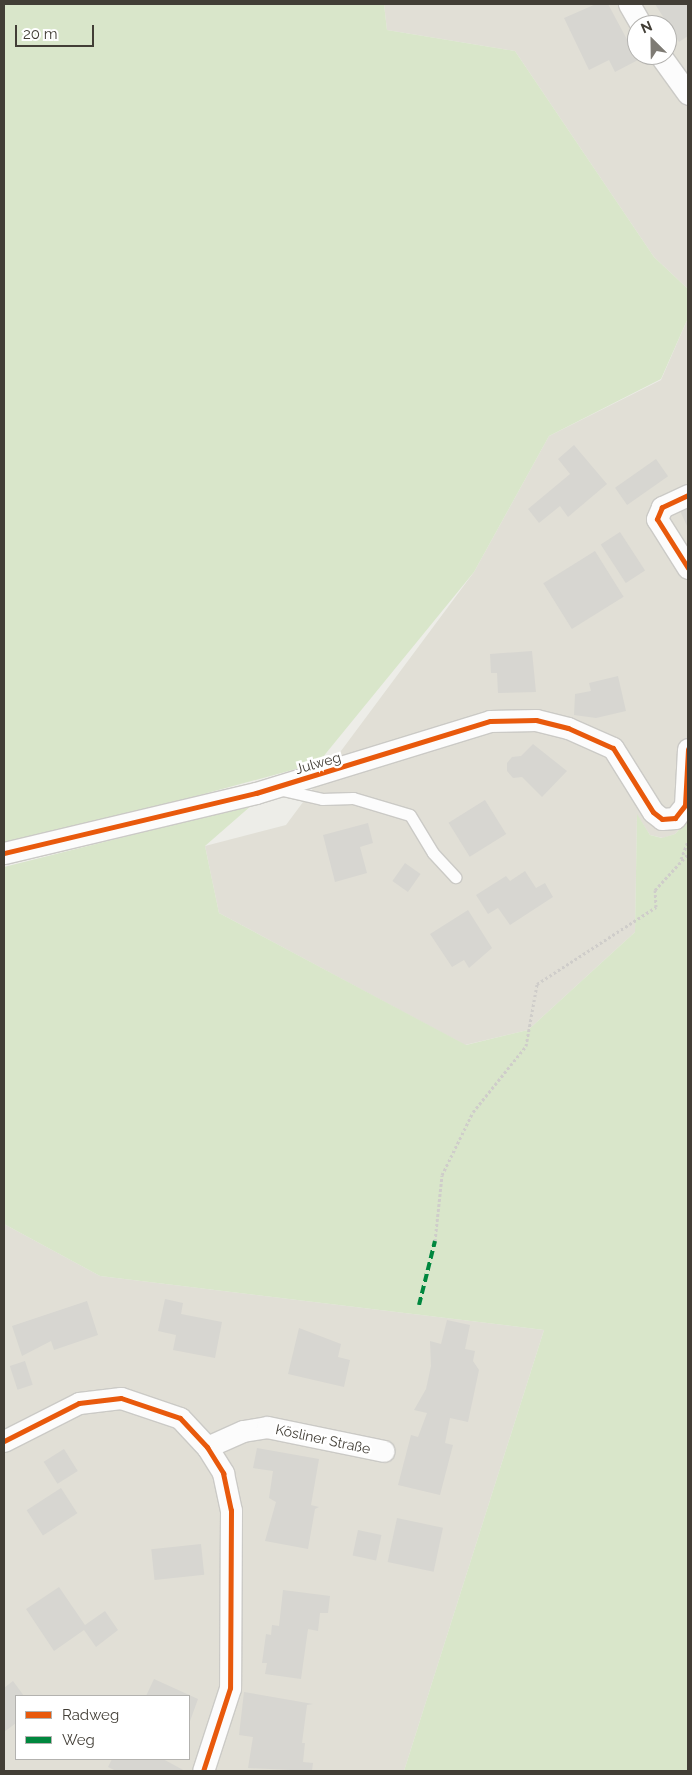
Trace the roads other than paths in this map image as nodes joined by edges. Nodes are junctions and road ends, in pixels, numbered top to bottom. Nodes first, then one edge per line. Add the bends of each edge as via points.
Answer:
1 (628, 4) edge
2 (635, 15) edge
3 (667, 65) edge
4 (688, 94) edge
5 (688, 495) edge
6 (688, 568) edge
7 (688, 749) edge
8 (272, 788) junction
9 (4, 853) edge
10 (455, 877) dead end
11 (4, 1441) edge
12 (206, 1447) junction
13 (384, 1451) dead end
14 (203, 1771) edge

1 - 2 street
3 - 4 street
5 - 6 street via 662,507 657,519
7 - 8 street, Julweg via 685,805 675,818 662,819 653,812 613,748 568,728 536,720 490,721
8 - 9 street, Julweg
8 - 10 lane, Julweg via 322,799 353,798 410,815 433,853
11 - 12 street via 79,1404 122,1398 180,1418
12 - 13 street, Kösliner Straße via 243,1431 267,1427
12 - 14 street via 223,1474 231,1510 234,1631 230,1688

